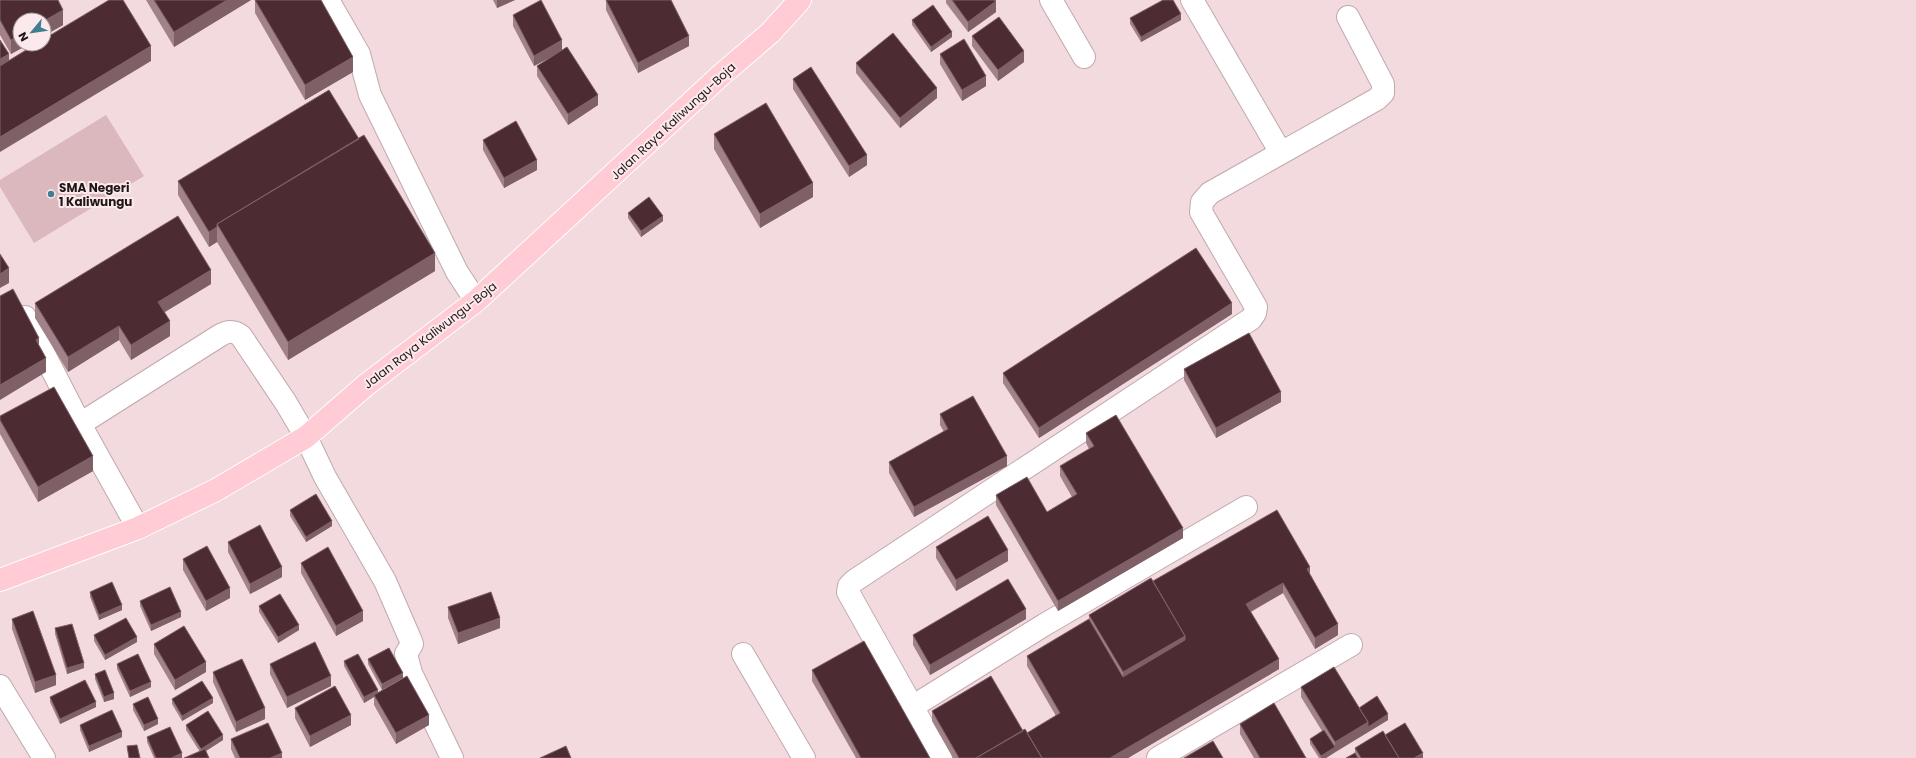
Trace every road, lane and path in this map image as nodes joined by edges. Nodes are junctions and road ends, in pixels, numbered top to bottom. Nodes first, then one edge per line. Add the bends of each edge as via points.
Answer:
1 (328, 0) edge
2 (800, 0) edge
3 (1051, 0) edge
4 (1192, 0) edge
5 (1348, 17) dead end
6 (1084, 57) dead end
7 (1282, 153) junction
8 (476, 301) junction
9 (18, 302) edge
10 (80, 424) junction
11 (306, 437) junction
12 (1246, 507) dead end
13 (138, 528) junction
14 (0, 580) edge
15 (1351, 645) dead end
16 (743, 654) dead end
17 (0, 686) edge
18 (912, 707) junction
19 (1164, 756) edge
20 (44, 758) edge
21 (452, 758) edge
22 (804, 758) edge
23 (940, 758) edge

1 - 8 street via 359,54 370,95 457,272
2 - 8 main road, Jalan Raya Kaliwungu-Boja via 770,33
3 - 6 street
4 - 7 street
5 - 7 street via 1383,84 1383,93 1377,99
7 - 18 street via 1210,193 1202,202 1202,212 1256,307 1251,319 854,580 849,586 848,592
8 - 11 main road, Jalan Raya Kaliwungu-Boja via 366,384
9 - 10 street
10 - 11 street via 219,336 232,331 241,336
10 - 13 street
11 - 13 main road, Jalan Raya Kaliwungu-Boja via 216,490
11 - 21 street via 325,476 385,581 412,644 406,654 411,673
12 - 18 street via 1044,625
13 - 14 main road, Jalan Raya Kaliwungu-Boja
15 - 19 street
16 - 22 street
17 - 20 street
18 - 23 street

